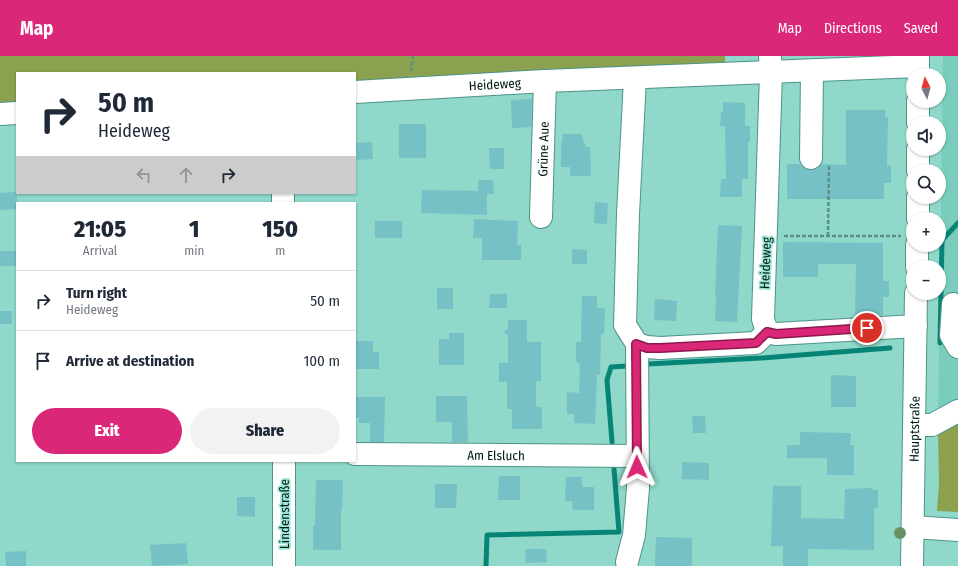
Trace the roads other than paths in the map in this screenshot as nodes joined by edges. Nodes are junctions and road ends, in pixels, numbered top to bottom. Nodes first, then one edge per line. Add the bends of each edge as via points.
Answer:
1 (770, 65) edge
2 (918, 66) edge
3 (812, 72) junction
4 (635, 78) junction
5 (545, 81) junction
6 (356, 92) edge
7 (16, 113) edge
8 (0, 114) edge
9 (811, 158) road end
10 (541, 218) dead end
11 (916, 300) edge
12 (953, 304) dead end
13 (916, 326) junction
14 (767, 332) junction
15 (636, 344) junction
16 (958, 347) edge
17 (958, 411) edge
18 (914, 425) junction
19 (356, 454) edge
20 (637, 456) junction
21 (284, 462) edge
22 (913, 527) junction
23 (958, 530) edge
24 (627, 562) dead end
25 (284, 566) edge
26 (912, 566) edge

1 - 3 street, Heideweg
1 - 4 street, Heideweg
1 - 14 street, Heideweg via 763,319
2 - 3 street, Heideweg
3 - 9 street
4 - 5 street, Heideweg
4 - 15 street via 625,325
5 - 6 street, Heideweg
5 - 10 street, Grüne Aue
7 - 8 street
11 - 13 street, Hauptstraße
12 - 16 street via 951,335
13 - 14 street via 776,334
13 - 18 street, Hauptstraße
14 - 15 street via 756,343 660,348 647,348
15 - 20 street
17 - 18 street via 932,425
18 - 22 street, Hauptstraße
19 - 20 street, Am Elsluch
20 - 24 street via 638,488 634,535
21 - 25 street, Lindenstraße
22 - 23 street
22 - 26 street, Hauptstraße

